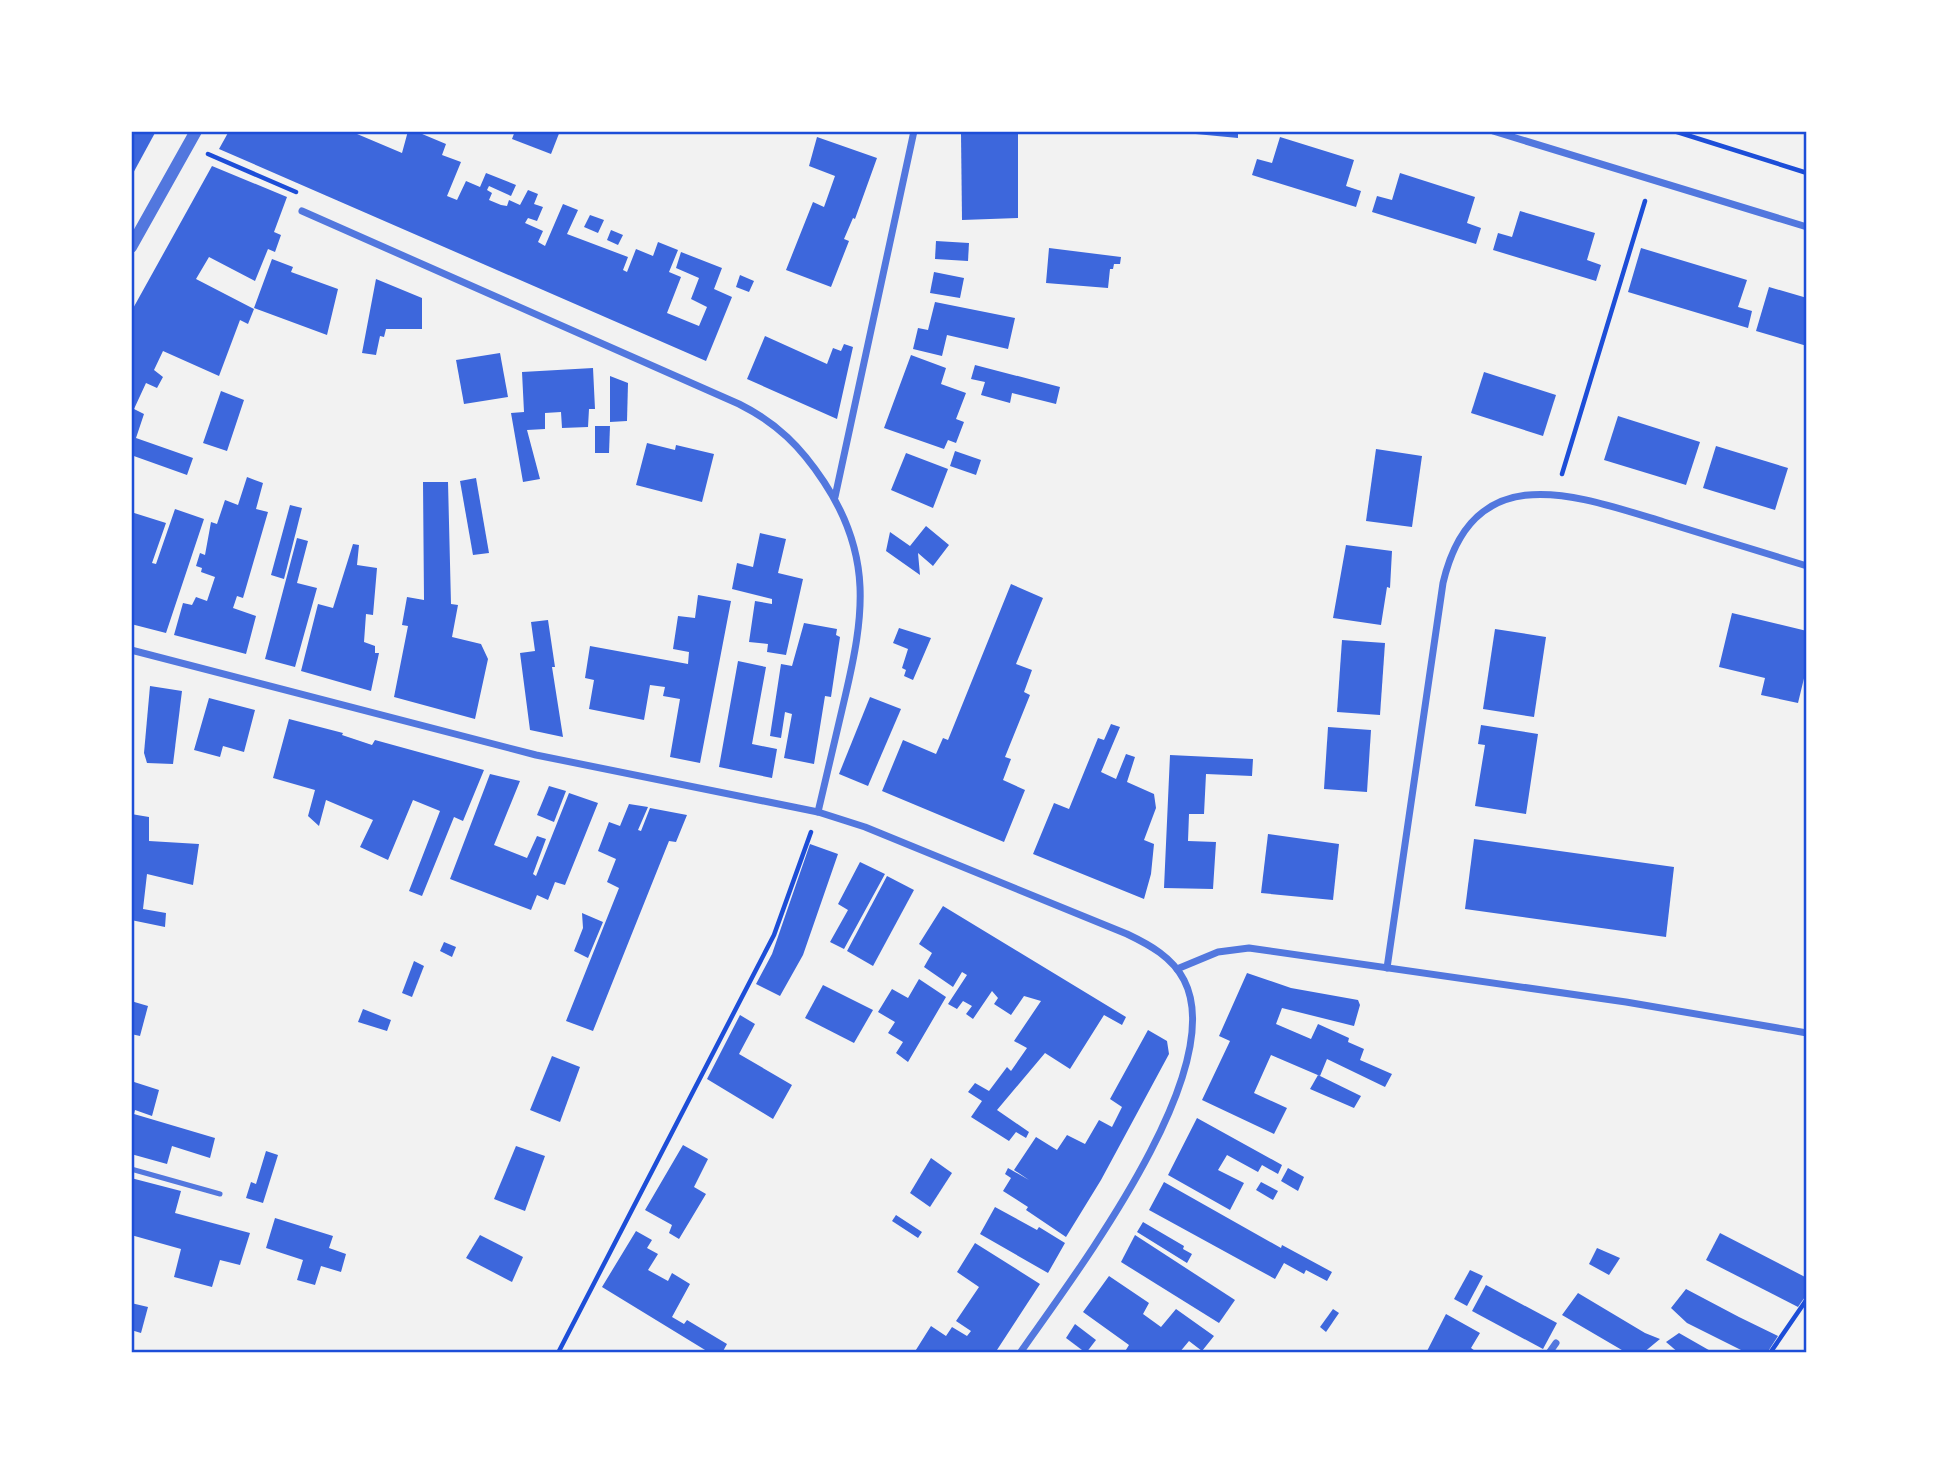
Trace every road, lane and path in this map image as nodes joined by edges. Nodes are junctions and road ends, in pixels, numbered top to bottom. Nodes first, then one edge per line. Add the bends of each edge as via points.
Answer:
1 (196, 131) edge
2 (914, 131) edge
3 (1493, 131) edge
4 (1674, 131) edge
5 (188, 145) junction
6 (1807, 173) edge
7 (1652, 180) junction
8 (302, 211) joint
9 (1807, 227) edge
10 (131, 247) edge
11 (1556, 493) junction
12 (835, 497) junction
13 (1807, 566) edge
14 (131, 650) edge
15 (818, 812) junction
16 (1177, 968) junction
17 (1387, 968) junction
18 (1807, 1033) edge
19 (131, 1169) edge
20 (220, 1194) dead end
21 (1807, 1299) edge
22 (1556, 1343) dead end
23 (558, 1353) edge
24 (1020, 1353) edge
25 (1549, 1353) edge
26 (1770, 1353) edge

1 - 5 street
2 - 12 street
3 - 7 street
4 - 6 path
5 - 8 path via 295,190
5 - 10 street
7 - 9 street
7 - 11 path
8 - 12 street via 759,415 796,443
11 - 13 street via 1594,500
11 - 17 street via 1512,498 1495,505 1468,527 1448,560
12 - 15 street via 855,545 862,613
14 - 15 street via 536,755
15 - 16 street via 1127,934 1163,954
15 - 23 path via 774,935
16 - 17 street via 1218,952 1249,948
16 - 24 street via 1190,998 1193,1036 1173,1102 1104,1233
17 - 18 street
19 - 20 lane
21 - 26 path
22 - 25 street

